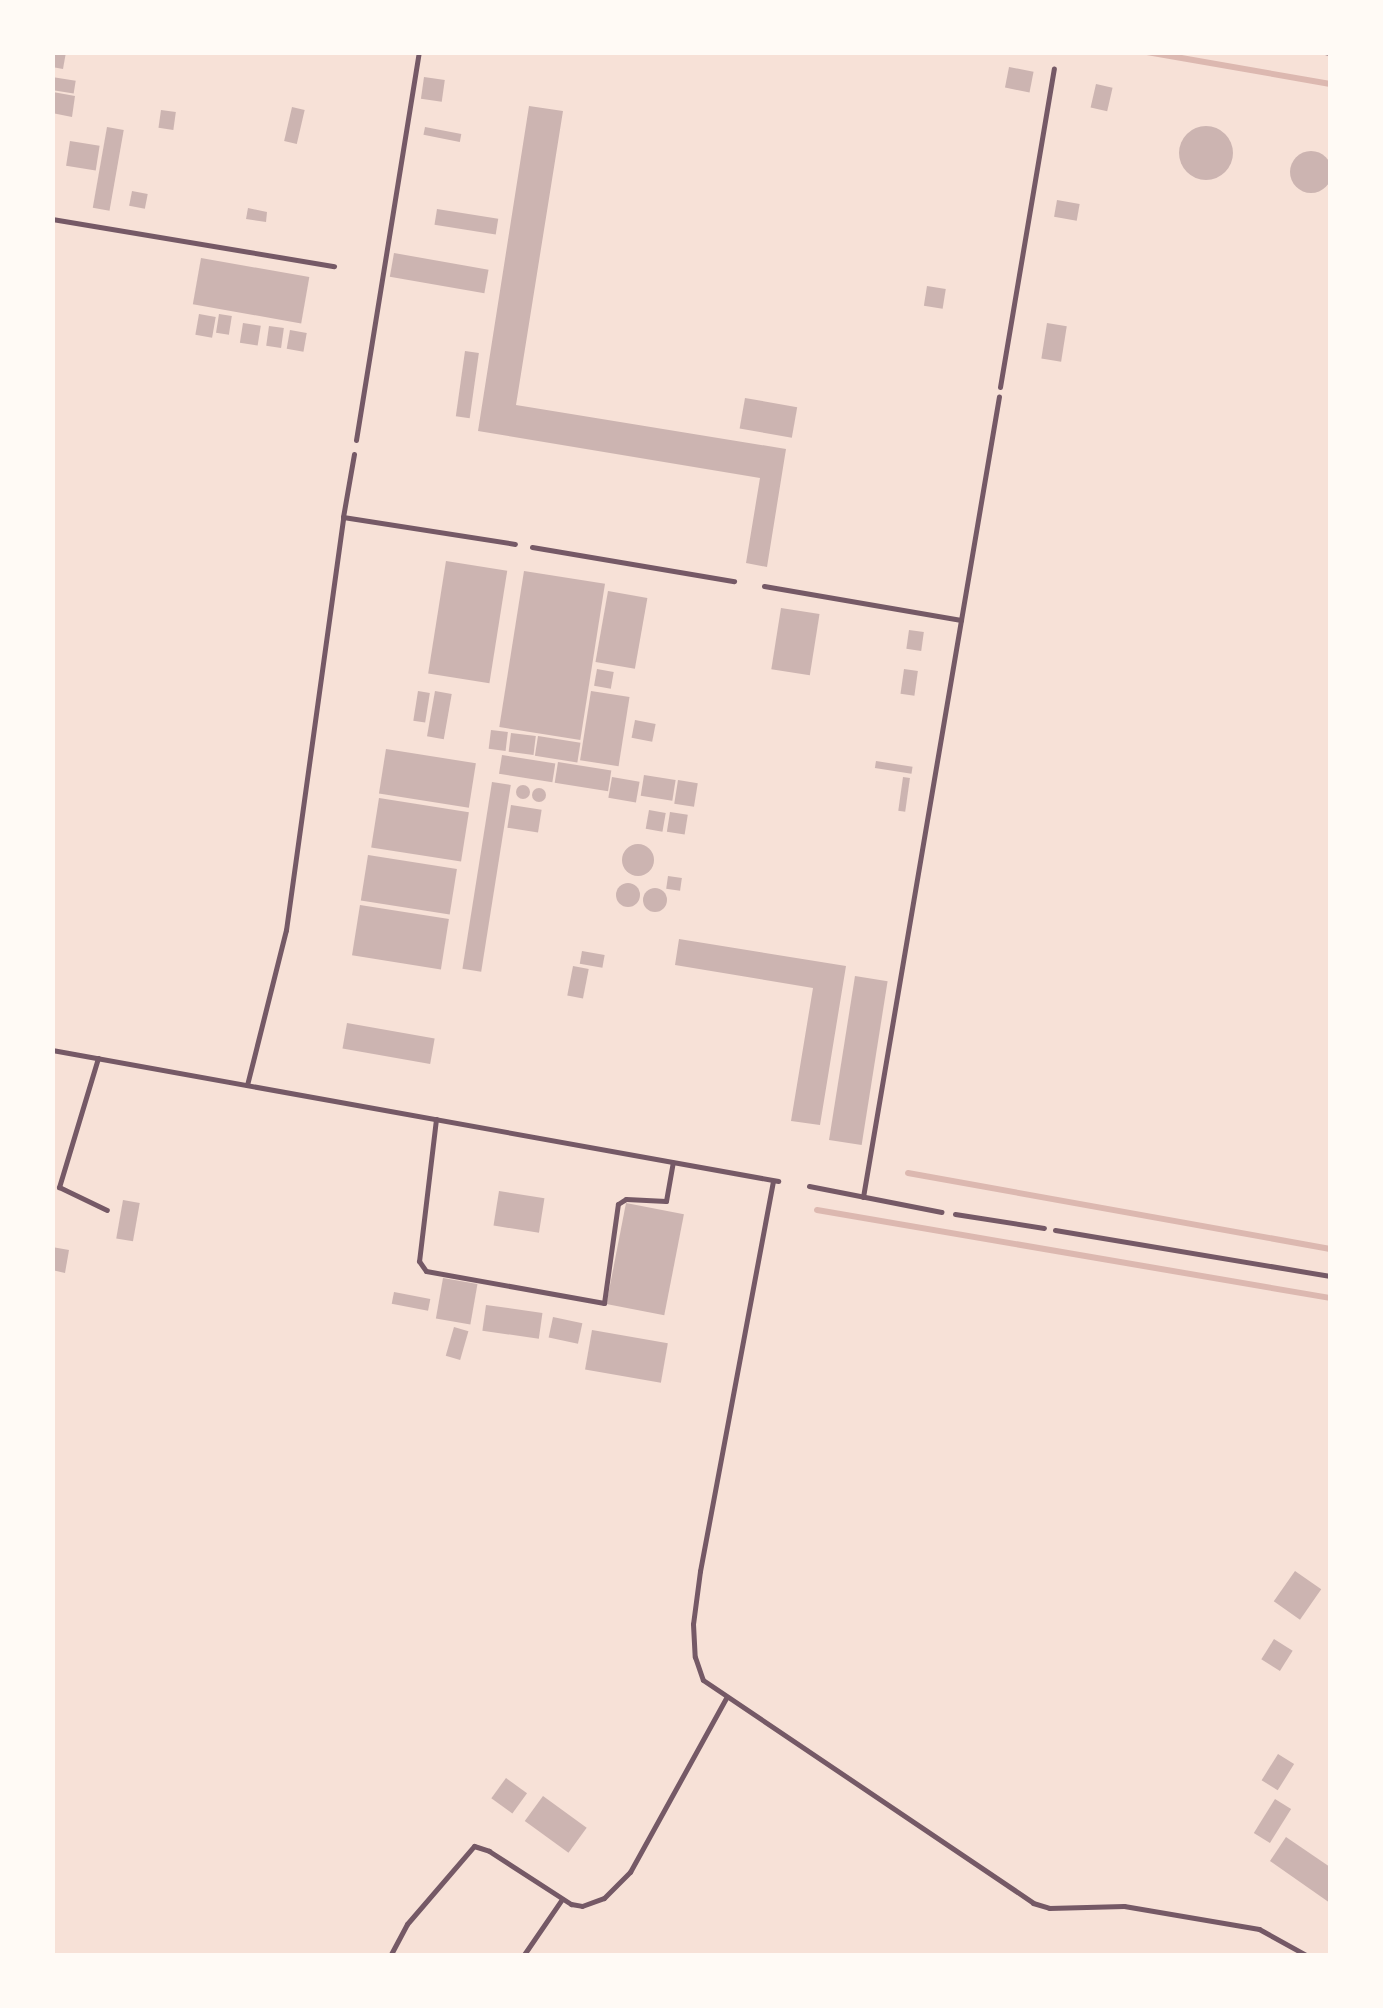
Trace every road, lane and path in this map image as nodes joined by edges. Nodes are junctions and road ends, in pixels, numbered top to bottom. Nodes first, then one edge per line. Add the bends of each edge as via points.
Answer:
1 (418, 52) edge
2 (1054, 69) dead end
3 (52, 219) edge
4 (334, 266) dead end
5 (1000, 387) dead end
6 (999, 396) dead end
7 (356, 440) dead end
8 (354, 454) dead end
9 (342, 517) junction
10 (515, 544) dead end
11 (532, 547) dead end
12 (734, 581) dead end
13 (764, 586) dead end
14 (961, 620) junction
15 (52, 1050) edge
16 (98, 1058) junction
17 (247, 1085) junction
18 (436, 1119) junction
19 (674, 1162) junction
20 (809, 1186) dead end
21 (863, 1197) junction
22 (107, 1210) dead end
23 (941, 1212) dead end
24 (955, 1214) dead end
25 (1044, 1228) dead end
26 (1055, 1230) dead end
27 (1330, 1276) edge
28 (726, 1698) junction
29 (562, 1899) junction
30 (390, 1956) edge
31 (523, 1956) edge
32 (1308, 1956) edge

1 - 7 lane
2 - 5 lane
3 - 4 lane
6 - 14 lane
8 - 9 lane
9 - 10 lane
9 - 17 lane via 286,930
11 - 12 lane
13 - 14 lane
14 - 21 lane
15 - 16 lane
16 - 17 lane
16 - 22 lane via 59,1187
17 - 18 lane
18 - 19 lane
18 - 19 lane via 421,1268 582,1300 605,1301 620,1200 666,1201
19 - 28 lane via 776,1181 693,1624 703,1680
20 - 21 lane
21 - 23 lane
24 - 25 lane
26 - 27 lane
28 - 29 lane via 630,1872 604,1898 582,1906
28 - 32 lane via 1033,1904 1124,1906 1260,1929
29 - 30 lane via 474,1846 407,1924
29 - 31 lane

